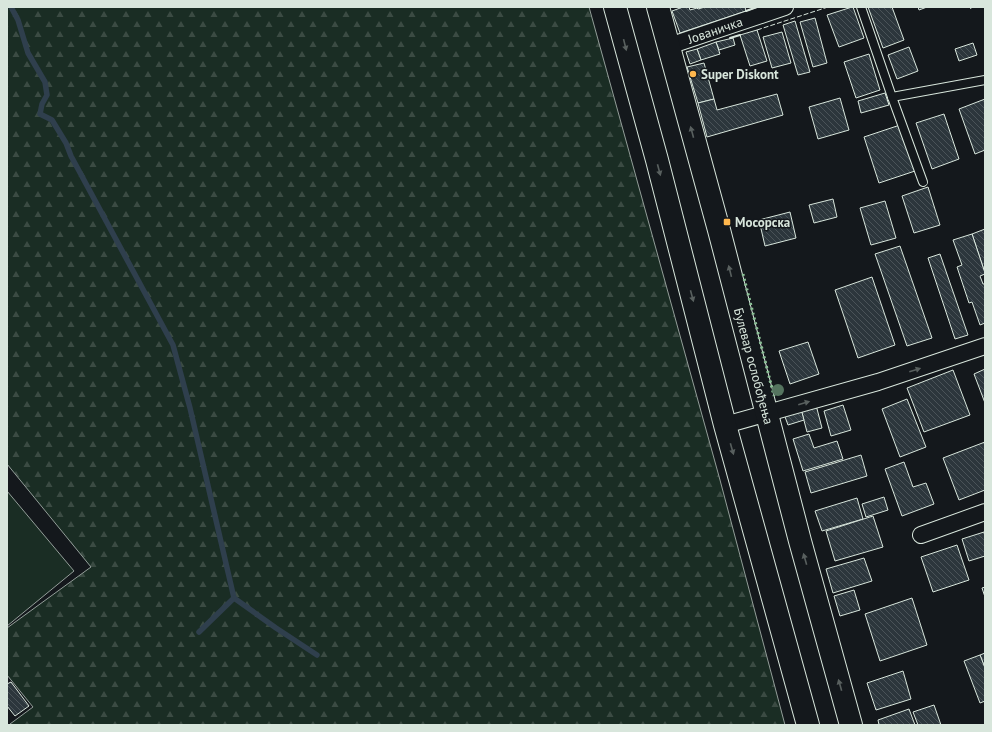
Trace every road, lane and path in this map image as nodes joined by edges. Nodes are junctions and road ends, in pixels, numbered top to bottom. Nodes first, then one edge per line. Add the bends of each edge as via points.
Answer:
1 (615, 7) edge
2 (658, 7) edge
3 (785, 7) edge
4 (861, 7) edge
5 (669, 46) junction
6 (985, 80) edge
7 (892, 97) junction
8 (923, 182) dead end
9 (985, 346) edge
10 (766, 414) junction
11 (725, 425) junction
12 (985, 512) edge
13 (921, 535) dead end
14 (808, 725) edge
15 (851, 725) edge

1 -> 11 main road
2 - 5 main road, Булевар ослобођења
3 - 5 street, Јованичка
4 - 7 lane
10 -> 5 main road, Булевар ослобођења
6 - 7 lane
7 - 8 lane
10 -> 9 street via 878,382
10 - 11 street
15 -> 10 main road, Булевар ослобођења
11 -> 14 main road
12 - 13 street

